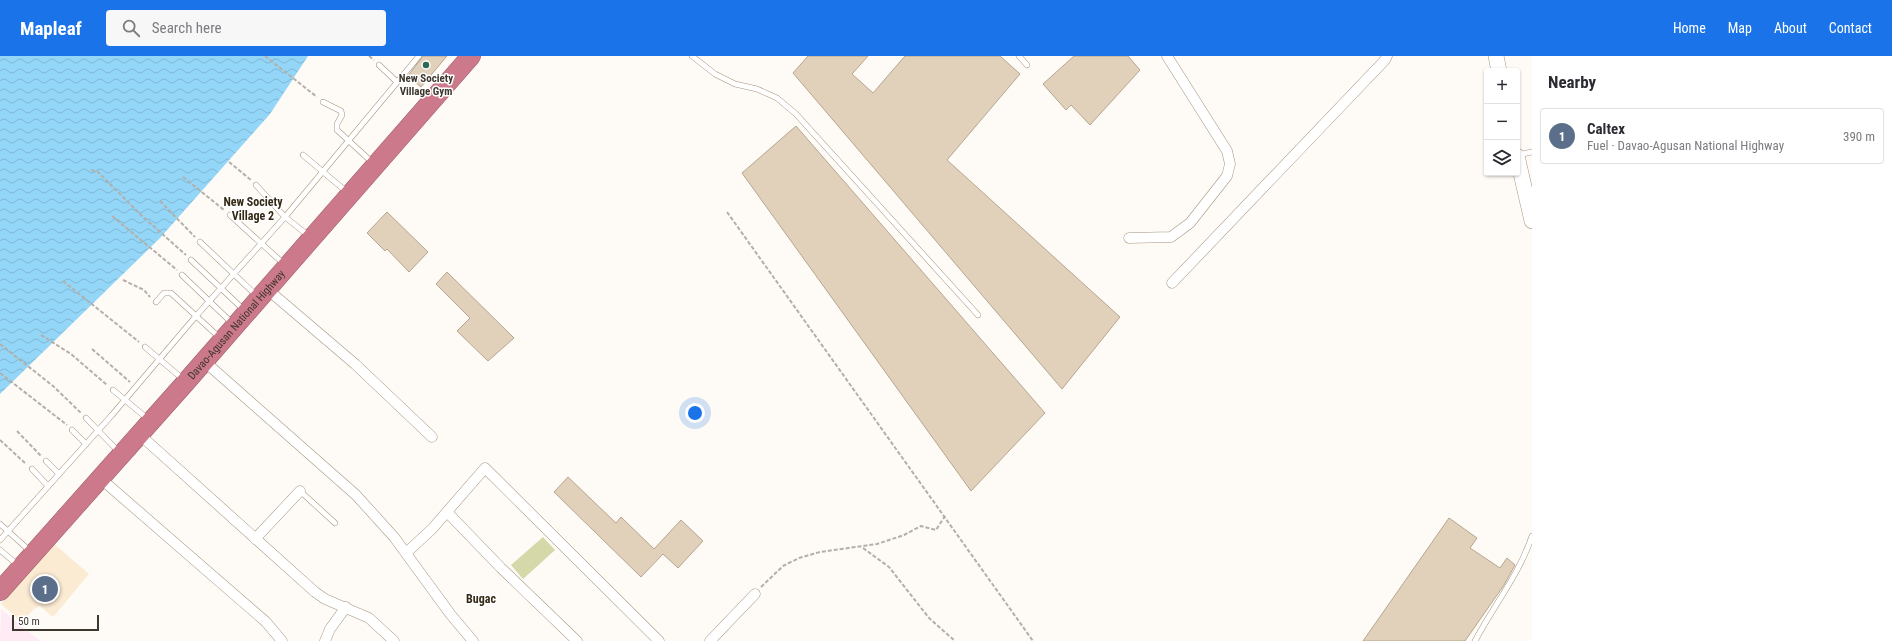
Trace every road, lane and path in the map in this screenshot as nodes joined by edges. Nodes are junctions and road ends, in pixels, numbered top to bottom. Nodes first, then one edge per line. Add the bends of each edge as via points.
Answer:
1 (265, 56) edge
2 (419, 56) edge
3 (692, 56) edge
4 (1019, 56) edge
5 (1167, 56) edge
6 (1387, 56) edge
7 (1496, 56) edge
8 (466, 59) edge
9 (1027, 64) dead end
10 (379, 65) dead end
11 (1498, 68) edge
12 (397, 82) junction
13 (323, 102) joint
14 (348, 143) junction
15 (1532, 152) edge
16 (303, 155) dead end
17 (1520, 155) edge
18 (229, 162) dead end
19 (374, 165) junction
20 (1520, 169) edge
21 (91, 170) dead end
22 (322, 172) junction
23 (183, 177) dead end
24 (256, 185) joint
25 (349, 194) junction
26 (160, 201) dead end
27 (727, 212) dead end
28 (230, 215) joint
29 (112, 216) dead end
30 (285, 217) junction
31 (1532, 221) edge
32 (311, 238) junction
33 (1129, 238) dead end
34 (200, 242) joint
35 (261, 244) junction
36 (191, 260) joint
37 (286, 267) junction
38 (234, 274) junction
39 (182, 275) joint
40 (123, 280) dead end
41 (63, 281) dead end
42 (1172, 283) dead end
43 (221, 288) junction
44 (263, 293) junction
45 (210, 301) junction
46 (156, 302) joint
47 (978, 315) dead end
48 (196, 316) junction
49 (241, 319) junction
50 (41, 335) dead end
51 (223, 340) junction
52 (0, 344) edge
53 (145, 347) joint
54 (92, 349) dead end
55 (161, 360) junction
56 (204, 361) junction
57 (0, 373) edge
58 (186, 382) junction
59 (134, 385) dead end
60 (113, 390) joint
61 (125, 400) junction
62 (86, 418) joint
63 (144, 428) junction
64 (72, 430) joint
65 (17, 431) dead end
66 (98, 432) junction
67 (432, 437) dead end
68 (0, 440) edge
69 (86, 444) junction
70 (121, 454) junction
71 (46, 461) joint
72 (32, 469) joint
73 (59, 474) junction
74 (100, 478) junction
75 (48, 486) junction
76 (300, 491) joint
77 (447, 512) junction
78 (945, 516) junction
79 (335, 522) dead end
80 (0, 524) edge
81 (8, 531) junction
82 (1532, 536) edge
83 (255, 539) junction
84 (0, 540) edge
85 (863, 548) junction
86 (0, 550) edge
87 (406, 553) junction
88 (27, 561) junction
89 (0, 591) edge
90 (755, 594) joint
91 (346, 607) junction
92 (282, 641) edge
93 (325, 641) edge
94 (394, 641) edge
95 (473, 641) edge
96 (577, 641) edge
97 (659, 641) edge
98 (710, 641) edge
99 (955, 641) edge
100 (1033, 641) edge
101 (1475, 641) edge

1 - 13 path
2 - 12 lane
3 - 47 lane via 715,74 735,84 757,89 777,98 796,114
4 - 9 lane
5 - 33 street via 1227,151 1230,164 1227,176 1190,223 1171,237
6 - 42 street
7 - 11 street
8 - 19 highway, Davao-Agusan National Highway
10 - 12 lane
12 - 14 lane
13 - 14 lane via 342,113 335,127
14 - 19 lane
14 - 22 lane
15 - 17 lane
16 - 22 lane
18 - 24 path
19 - 25 highway, Davao-Agusan National Highway
20 - 31 street
21 - 36 path via 98,172
22 - 25 lane
22 - 30 lane
23 - 28 path
24 - 30 lane
25 - 32 highway, Davao-Agusan National Highway
26 - 34 path
27 - 78 path
28 - 35 lane
29 - 39 path
30 - 32 lane
30 - 35 lane
32 - 37 highway, Davao-Agusan National Highway
34 - 38 lane
35 - 37 lane
35 - 38 lane
36 - 43 lane
37 - 44 highway, Davao-Agusan National Highway
38 - 43 lane
38 - 44 lane
39 - 45 lane
40 - 46 path via 144,290
41 - 53 path
43 - 45 lane
43 - 49 lane
44 - 49 highway, Davao-Agusan National Highway
44 - 67 street via 355,364
45 - 48 lane
45 - 49 lane
46 - 48 lane via 168,292
48 - 51 lane
48 - 55 lane
49 - 51 highway, Davao-Agusan National Highway
50 - 60 path via 71,354
51 - 56 highway, Davao-Agusan National Highway
52 - 62 path via 53,386
53 - 55 lane
54 - 59 path
55 - 58 lane
55 - 61 lane
56 - 58 highway, Davao-Agusan National Highway
56 - 87 street via 356,495
57 - 64 path
58 - 63 highway, Davao-Agusan National Highway
60 - 61 lane
61 - 63 lane
61 - 66 lane
62 - 66 lane
63 - 70 highway, Davao-Agusan National Highway
63 - 83 street
64 - 69 lane
65 - 71 path
66 - 69 lane
66 - 70 lane
68 - 72 path
69 - 73 lane
70 - 74 highway, Davao-Agusan National Highway
71 - 73 lane
72 - 75 lane
73 - 75 lane
74 - 88 highway, Davao-Agusan National Highway
74 - 92 street via 266,622
75 - 81 lane
76 - 79 lane
76 - 83 street
77 - 87 street
77 - 96 street
77 - 97 street via 485,468
78 - 85 path via 936,530 918,526 904,535
78 - 100 path
80 - 81 lane
81 - 84 lane
81 - 88 lane
82 - 101 lane via 1514,578
83 - 91 street via 315,592
85 - 90 path via 820,552 799,558 783,566
85 - 99 path via 889,567 928,618
86 - 88 lane
87 - 95 street
88 - 89 highway, Davao-Agusan National Highway
90 - 98 street
91 - 93 street via 330,629
91 - 94 street via 369,618

